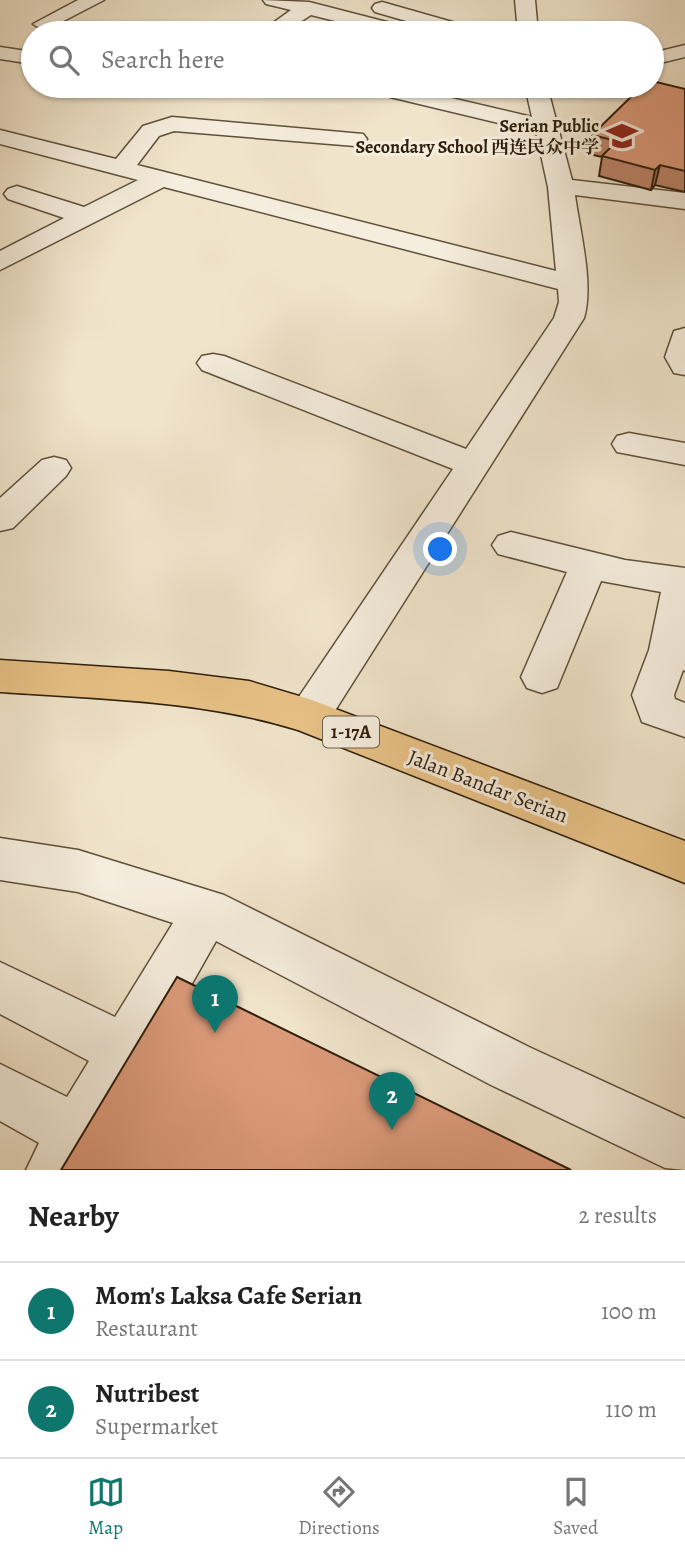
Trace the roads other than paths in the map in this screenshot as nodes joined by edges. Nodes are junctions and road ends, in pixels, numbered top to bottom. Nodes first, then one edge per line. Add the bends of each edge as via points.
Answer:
1 (94, 0) edge
2 (273, 0) edge
3 (355, 0) edge
4 (526, 0) edge
5 (309, 8) junction
6 (49, 21) edge
7 (288, 21) edge
8 (360, 21) edge
9 (428, 21) edge
10 (527, 21) edge
11 (685, 51) edge
12 (0, 53) edge
13 (21, 56) edge
14 (664, 56) edge
15 (419, 98) edge
16 (539, 98) edge
17 (547, 128) junction
18 (0, 137) edge
19 (355, 139) dead end
20 (121, 169) junction
21 (159, 179) junction
22 (561, 187) junction
23 (17, 194) dead end
24 (685, 201) edge
25 (87, 217) junction
26 (0, 262) edge
27 (573, 285) junction
28 (685, 337) edge
29 (213, 363) dead end
30 (685, 366) edge
31 (628, 444) dead end
32 (685, 454) edge
33 (473, 464) junction
34 (54, 468) dead end
35 (0, 519) edge
36 (511, 545) dead end
37 (589, 565) junction
38 (684, 582) edge
39 (677, 652) edge
40 (0, 676) edge
41 (542, 677) dead end
42 (309, 716) junction
43 (685, 720) edge
44 (0, 859) edge
45 (685, 862) edge
46 (206, 911) junction
47 (0, 986) edge
48 (126, 1051) junction
49 (0, 1091) edge
50 (685, 1148) edge
51 (65, 1152) edge

1 - 6 street
2 - 5 street
3 - 9 street
4 - 10 street
5 - 7 street
5 - 8 street
11 - 14 street
12 - 13 street
15 - 17 street
16 - 17 street
17 - 22 street
18 - 20 street
19 - 20 street via 172,124 151,131
20 - 21 street
21 - 25 street
21 - 27 street
22 - 24 street
22 - 27 street
23 - 25 street
25 - 26 street
27 - 33 street via 575,302 569,318
28 - 30 street via 681,357
29 - 33 street
31 - 32 street
33 - 42 street
34 - 35 street
36 - 37 street
37 - 38 street
37 - 41 street
38 - 39 street
39 - 43 street via 653,695 657,710
40 - 42 main road, Jalan Bandar Serian / 1-17A via 169,687 249,698
42 - 45 main road, Jalan Bandar Serian / 1-17A
44 - 46 street via 78,871
46 - 48 street
46 - 50 street via 510,1066
47 - 48 street
48 - 51 street
49 - 51 street

